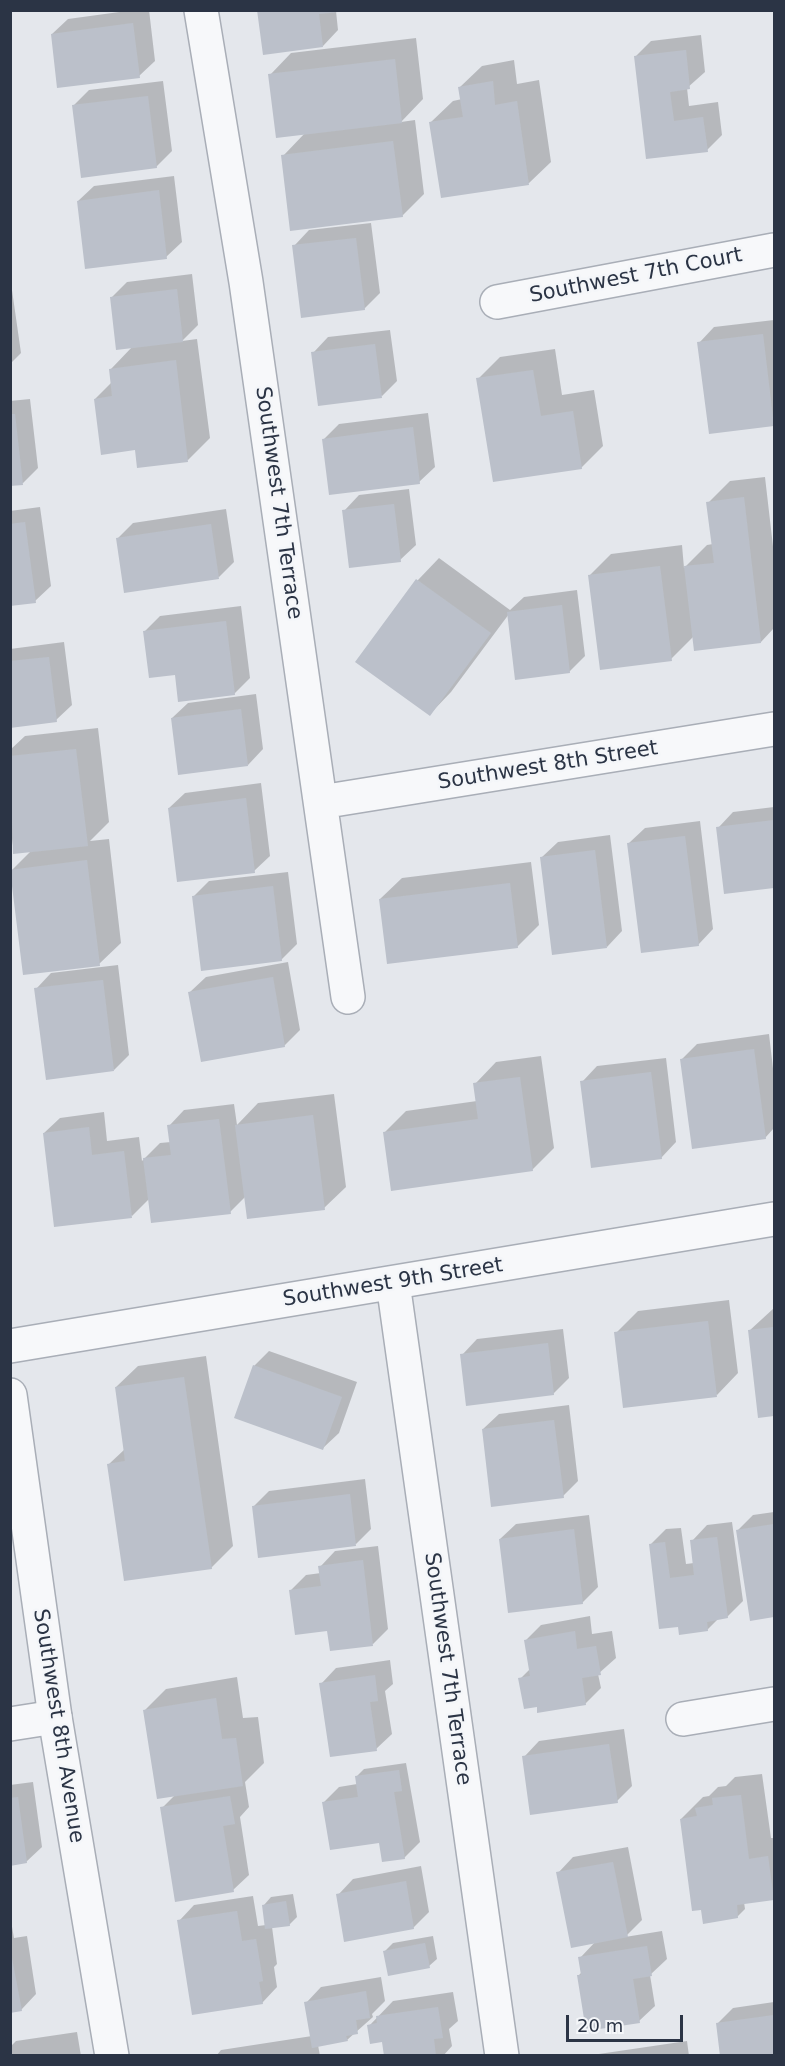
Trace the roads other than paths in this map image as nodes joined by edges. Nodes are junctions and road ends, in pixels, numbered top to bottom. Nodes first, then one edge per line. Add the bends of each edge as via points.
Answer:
1 (201, 10) edge
2 (774, 250) edge
3 (496, 302) dead end
4 (774, 729) edge
5 (321, 802) junction
6 (348, 997) dead end
7 (774, 1219) edge
8 (393, 1282) junction
9 (10, 1346) edge
10 (10, 1395) edge
11 (774, 1704) edge
12 (55, 1717) junction
13 (683, 1719) dead end
14 (10, 1724) edge
15 (112, 2055) edge
16 (502, 2055) edge

1 - 5 street, Southwest 7th Terrace via 248,294
2 - 3 street, Southwest 7th Court
4 - 5 street, Southwest 8th Street
5 - 6 street, Southwest 7th Terrace
7 - 8 street, Southwest 9th Street
8 - 9 street, Southwest 9th Street
8 - 16 street, Southwest 7th Terrace
10 - 12 street, Southwest 8th Avenue
11 - 13 street
12 - 14 street
12 - 15 street, Southwest 8th Avenue

